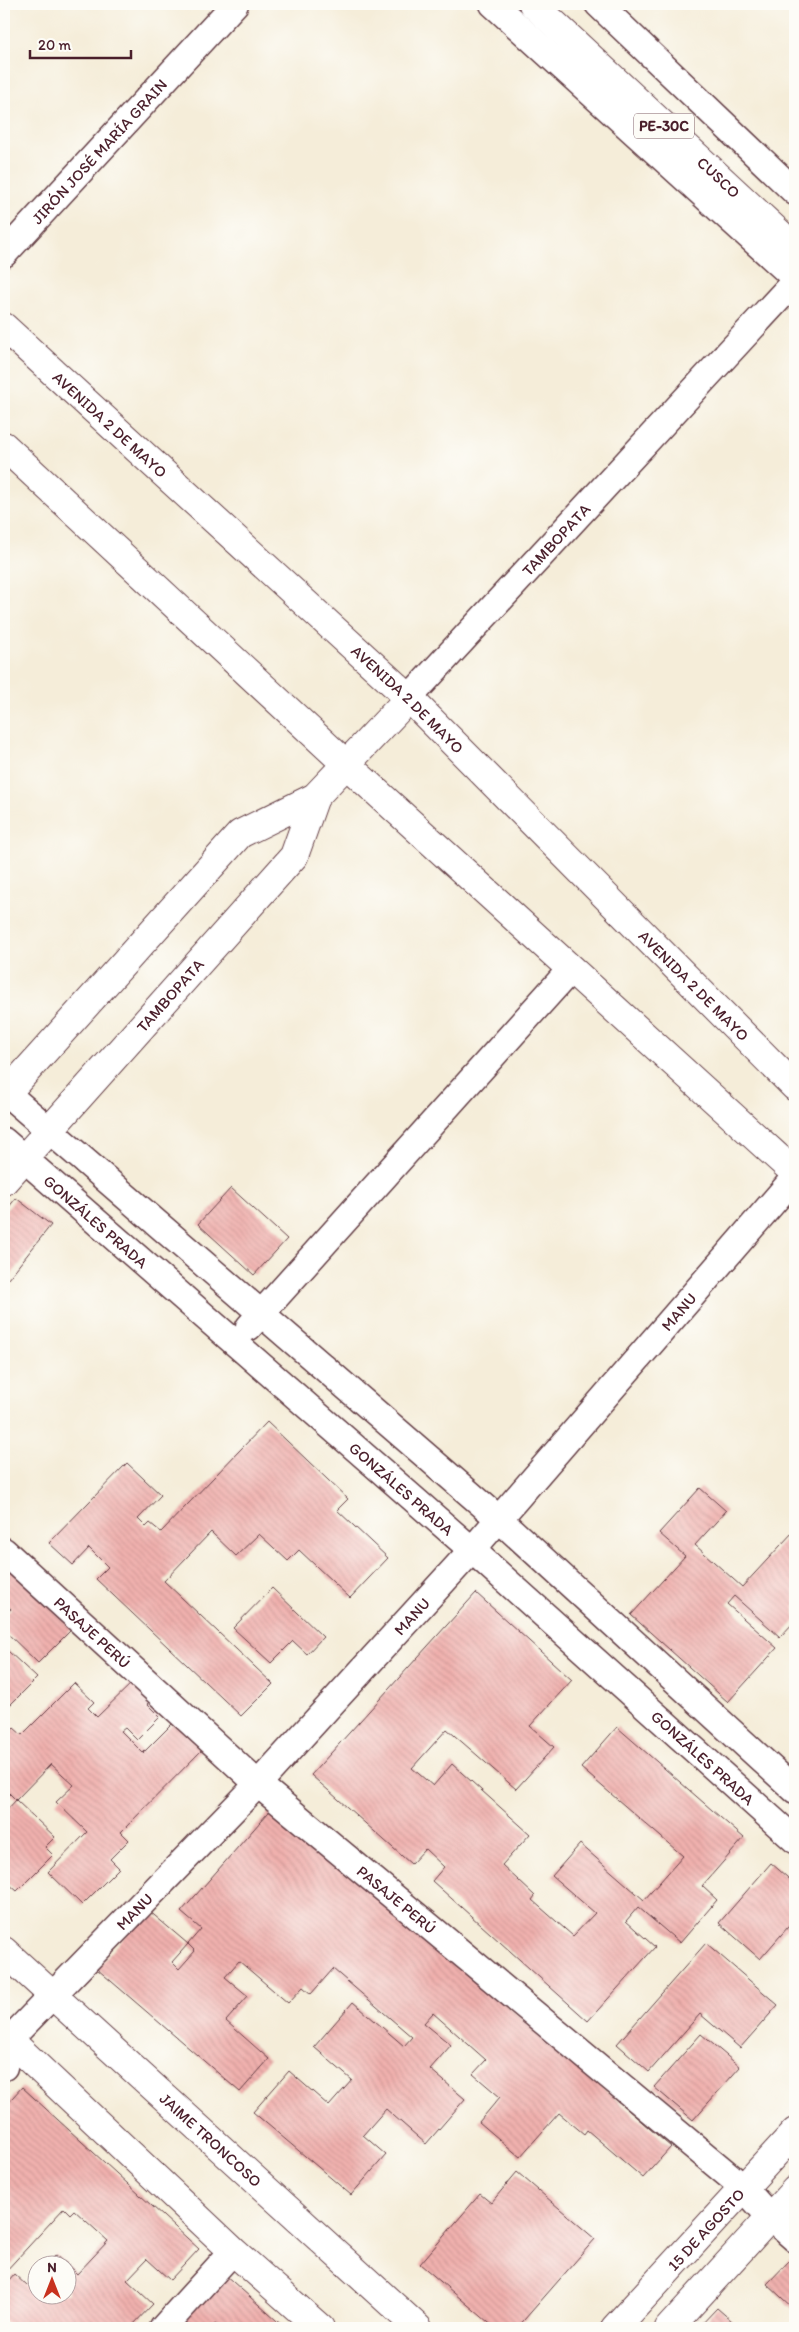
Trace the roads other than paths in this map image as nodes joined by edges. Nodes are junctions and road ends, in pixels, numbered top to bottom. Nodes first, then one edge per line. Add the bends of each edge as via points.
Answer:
1 (236, 4) edge
2 (493, 4) edge
3 (532, 4) edge
4 (559, 4) edge
5 (598, 4) edge
6 (795, 192) edge
7 (795, 223) edge
8 (795, 248) edge
9 (4, 254) edge
10 (795, 279) edge
11 (4, 327) edge
12 (4, 446) edge
13 (409, 698) junction
14 (347, 765) junction
15 (315, 797) junction
16 (571, 968) junction
17 (795, 1086) edge
18 (5, 1094) edge
19 (48, 1131) junction
20 (4, 1141) edge
21 (24, 1159) junction
22 (795, 1175) edge
23 (4, 1181) edge
24 (261, 1314) junction
25 (234, 1342) junction
26 (499, 1519) junction
27 (472, 1550) junction
28 (4, 1551) edge
29 (258, 1784) junction
30 (795, 1790) edge
31 (795, 1840) edge
32 (4, 1951) edge
33 (52, 1996) junction
34 (6, 2039) edge
35 (4, 2067) edge
36 (795, 2132) edge
37 (744, 2188) junction
38 (795, 2190) edge
39 (770, 2217) junction
40 (795, 2240) edge
41 (234, 2251) junction
42 (163, 2328) edge
43 (320, 2328) edge
44 (418, 2328) edge
45 (615, 2328) edge
46 (669, 2328) edge

1 - 9 street, JIRÓN JOSÉ MARÍA GRAIN
2 - 10 street
3 - 8 main road, CUSCO / PE-30C
4 - 7 main road, CUSCO / PE-30C
5 - 6 street
10 - 13 street, TAMBOPATA
11 - 13 main road, AVENIDA 2 DE MAYO
12 - 14 main road
13 - 14 main road, TAMBOPATA
13 - 17 main road, AVENIDA 2 DE MAYO
14 - 15 main road, TAMBOPATA
14 - 16 main road
15 - 18 main road, TAMBOPATA via 240,834
15 - 19 main road, TAMBOPATA via 294,856
16 - 22 main road
16 - 24 street
18 - 19 street
19 - 21 main road, TAMBOPATA
19 - 24 street
20 - 21 street, GONZÁLES PRADA
21 - 23 main road, TAMBOPATA
21 - 25 street, GONZÁLES PRADA
22 - 26 street, MANU
24 - 25 street
24 - 26 street
25 - 27 street, GONZÁLES PRADA
26 - 27 street, MANU
26 - 30 street
27 - 29 street, MANU
27 - 31 street, GONZÁLES PRADA
28 - 29 street, PASAJE PERÚ
29 - 33 street, MANU
29 - 37 street, PASAJE PERÚ
32 - 33 main road, JAIME TRONCOSO
33 - 34 street, MANU
33 - 44 main road, JAIME TRONCOSO
34 - 35 street
34 - 41 main road
36 - 37 main road, 15 DE AGOSTO
37 - 39 street, PASAJE PERÚ
37 - 45 main road, 15 DE AGOSTO
38 - 39 main road
39 - 40 street, PASAJE PERÚ
39 - 46 main road
41 - 42 street
41 - 43 main road

